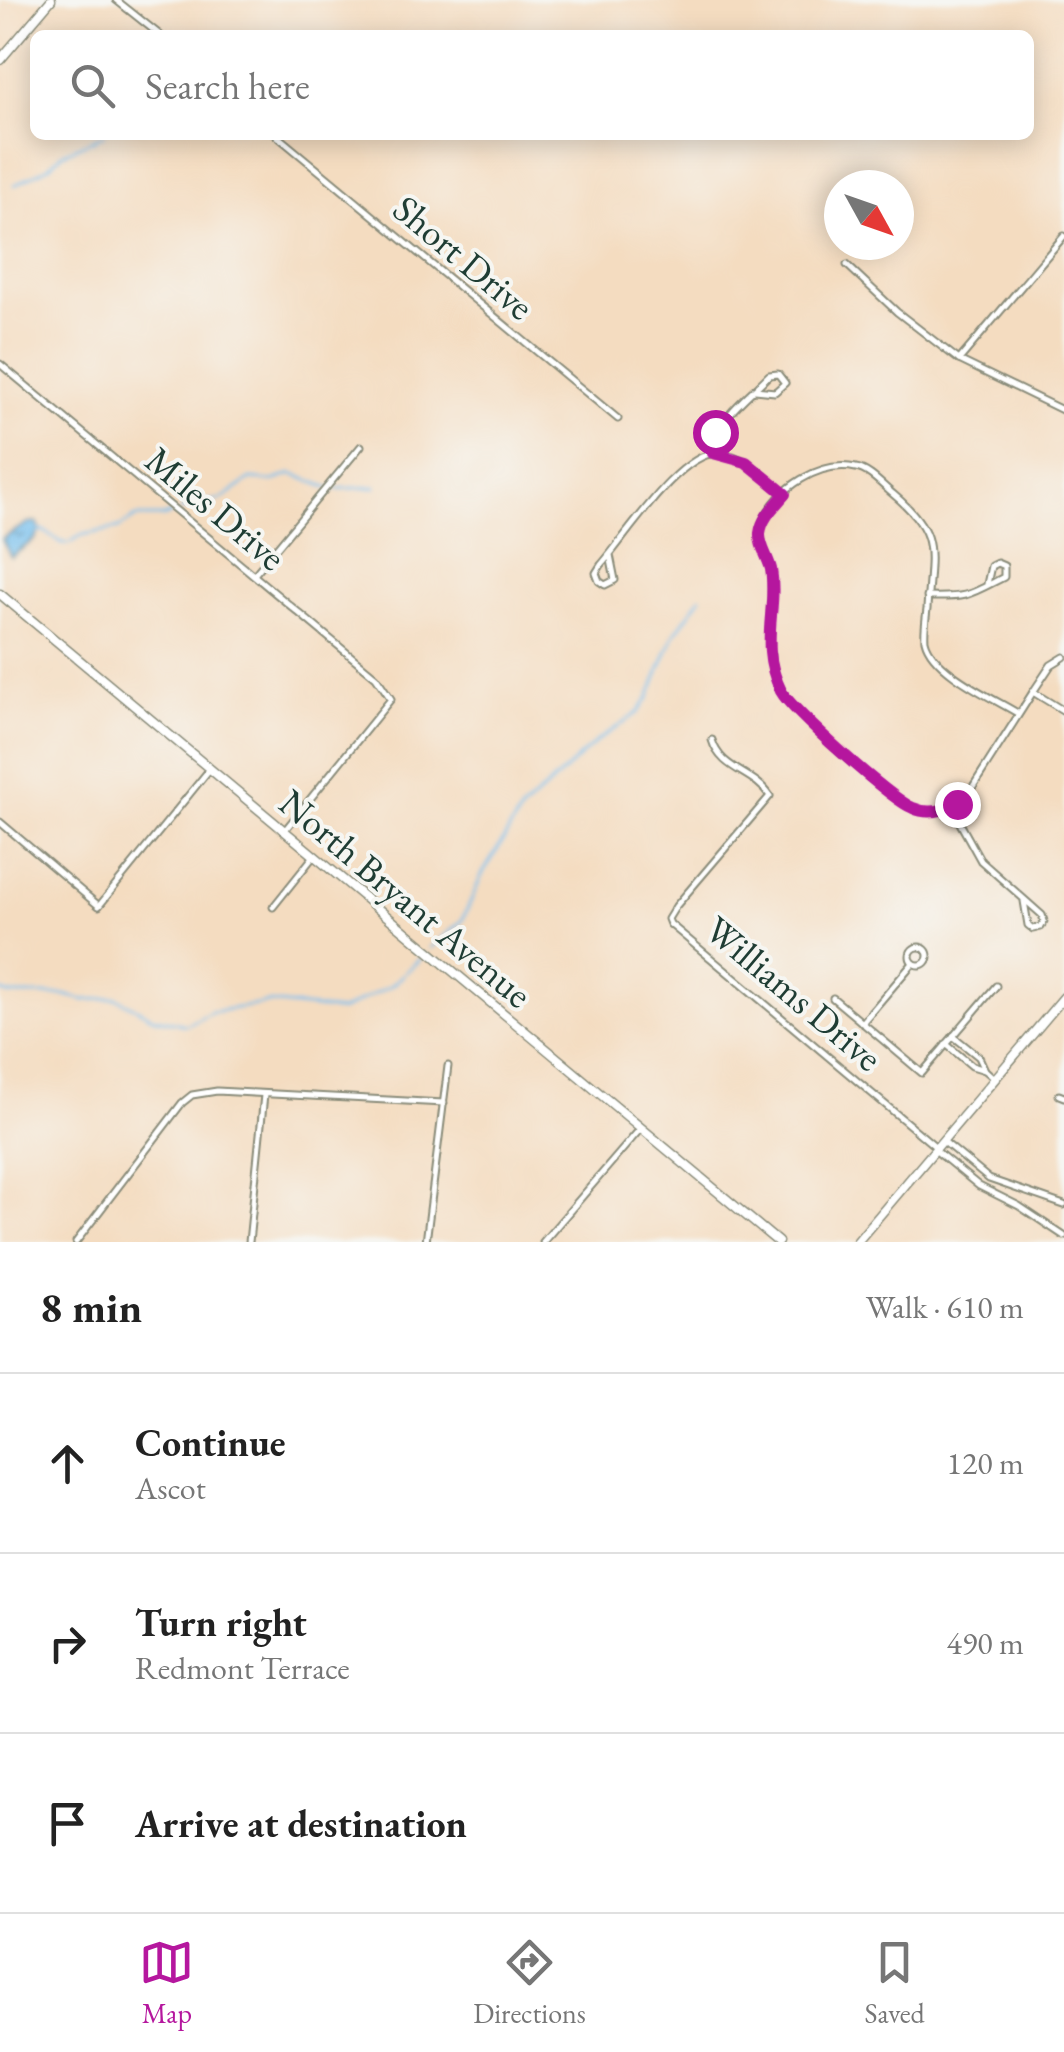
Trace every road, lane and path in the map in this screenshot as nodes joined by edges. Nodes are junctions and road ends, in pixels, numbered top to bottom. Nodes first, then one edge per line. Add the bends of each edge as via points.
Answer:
1 (50, 0) edge
2 (116, 0) edge
3 (154, 30) edge
4 (0, 60) edge
5 (282, 140) edge
6 (1064, 236) edge
7 (846, 265) dead end
8 (958, 360) junction
9 (0, 364) edge
10 (755, 390) junction
11 (1064, 411) edge
12 (618, 419) dead end
13 (361, 446) dead end
14 (713, 453) junction
15 (785, 494) junction
16 (610, 555) junction
17 (254, 576) junction
18 (987, 584) junction
19 (0, 594) edge
20 (928, 597) junction
21 (1064, 657) edge
22 (1034, 692) junction
23 (1064, 712) edge
24 (1019, 714) junction
25 (712, 740) dead end
26 (209, 770) junction
27 (951, 807) junction
28 (0, 822) edge
29 (283, 832) junction
30 (313, 857) junction
31 (1024, 901) junction
32 (273, 907) dead end
33 (913, 963) dead end
34 (996, 986) dead end
35 (832, 998) dead end
36 (1064, 998) edge
37 (862, 1023) junction
38 (954, 1036) junction
39 (946, 1044) junction
40 (448, 1066) dead end
41 (984, 1070) junction
42 (996, 1078) junction
43 (264, 1096) junction
44 (444, 1103) junction
45 (641, 1128) junction
46 (938, 1146) junction
47 (1007, 1186) junction
48 (1003, 1199) junction
49 (1064, 1205) edge
50 (1064, 1236) edge
51 (76, 1242) edge
52 (249, 1242) edge
53 (426, 1242) edge
54 (543, 1242) edge
55 (778, 1242) edge
56 (857, 1242) edge

1 - 4 street
2 - 3 street
5 - 12 street, Short Drive
6 - 8 street
7 - 8 street
8 - 11 street
9 - 17 street, Miles Drive
10 - 10 street via 774,373 785,382 774,392
10 - 14 street via 719,426
13 - 17 street
14 - 15 street via 746,462
14 - 16 street via 676,475
15 - 20 street via 806,475 859,468 923,523 930,547
15 - 27 street via 760,536 770,569 768,643 782,691 904,804 927,812
16 - 16 street via 596,573 605,585 615,580
17 - 29 street, Miles Drive via 376,676 391,699
18 - 18 street via 1004,577 1004,566 991,566
18 - 20 street via 972,596
19 - 26 street, North Bryant Avenue
20 - 24 street via 926,640 935,658
21 - 22 street
22 - 23 street
22 - 24 street
24 - 27 street via 967,795
25 - 46 street, Williams Drive via 723,761 770,796 676,906 670,924
26 - 28 street via 99,906
26 - 29 street, North Bryant Avenue
27 - 31 street via 980,861
29 - 30 street, North Bryant Avenue
30 - 32 street
30 - 45 street, North Bryant Avenue
31 - 31 street via 1028,925 1041,928 1044,917
33 - 37 street
34 - 38 street
35 - 37 street
36 - 42 street
37 - 39 street via 922,1073
38 - 39 street
38 - 41 street
39 - 41 street
40 - 44 street
41 - 42 street
42 - 46 street
43 - 44 street
43 - 51 street via 192,1095
43 - 52 street
44 - 53 street
45 - 54 street
45 - 55 street, North Bryant Avenue
46 - 47 street
46 - 48 street via 979,1186
46 - 56 street
47 - 48 street
47 - 49 street
48 - 50 street

